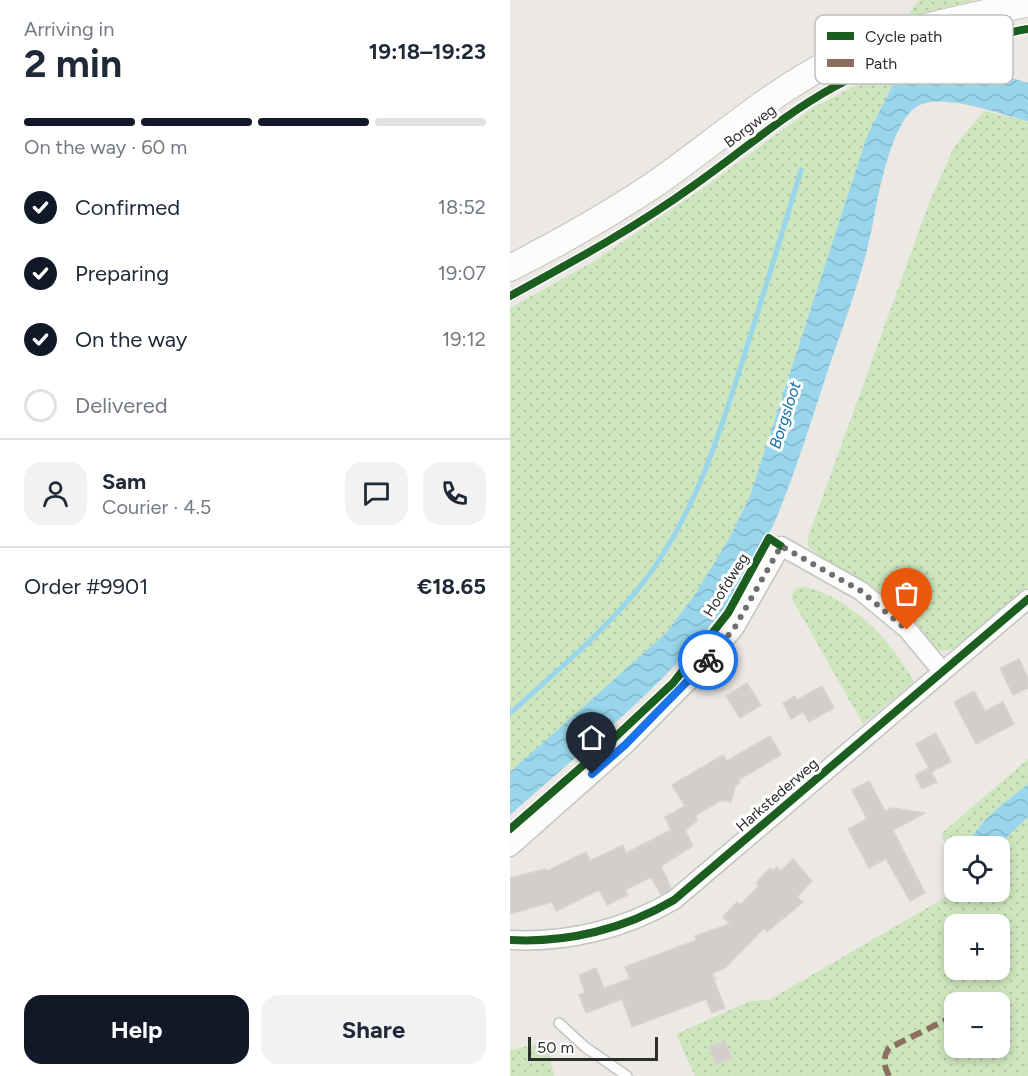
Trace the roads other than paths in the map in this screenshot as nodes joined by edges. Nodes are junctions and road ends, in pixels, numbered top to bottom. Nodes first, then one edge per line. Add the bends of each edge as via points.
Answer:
1 (1028, 3) edge
2 (969, 15) edge
3 (815, 70) edge
4 (510, 268) edge
5 (1028, 599) edge
6 (942, 671) junction
7 (510, 847) edge
8 (510, 940) edge
9 (559, 1023) dead end
10 (627, 1076) edge

1 - 2 main road, Borgweg
3 - 4 main road, Borgweg via 651,186 561,242
5 - 6 street, Harkstederweg
6 - 7 street, Hoofdweg via 907,630 861,591 781,546 735,627 700,669 625,745
6 - 8 street, Harkstederweg via 674,900 642,917 604,930 554,939
9 - 10 lane

